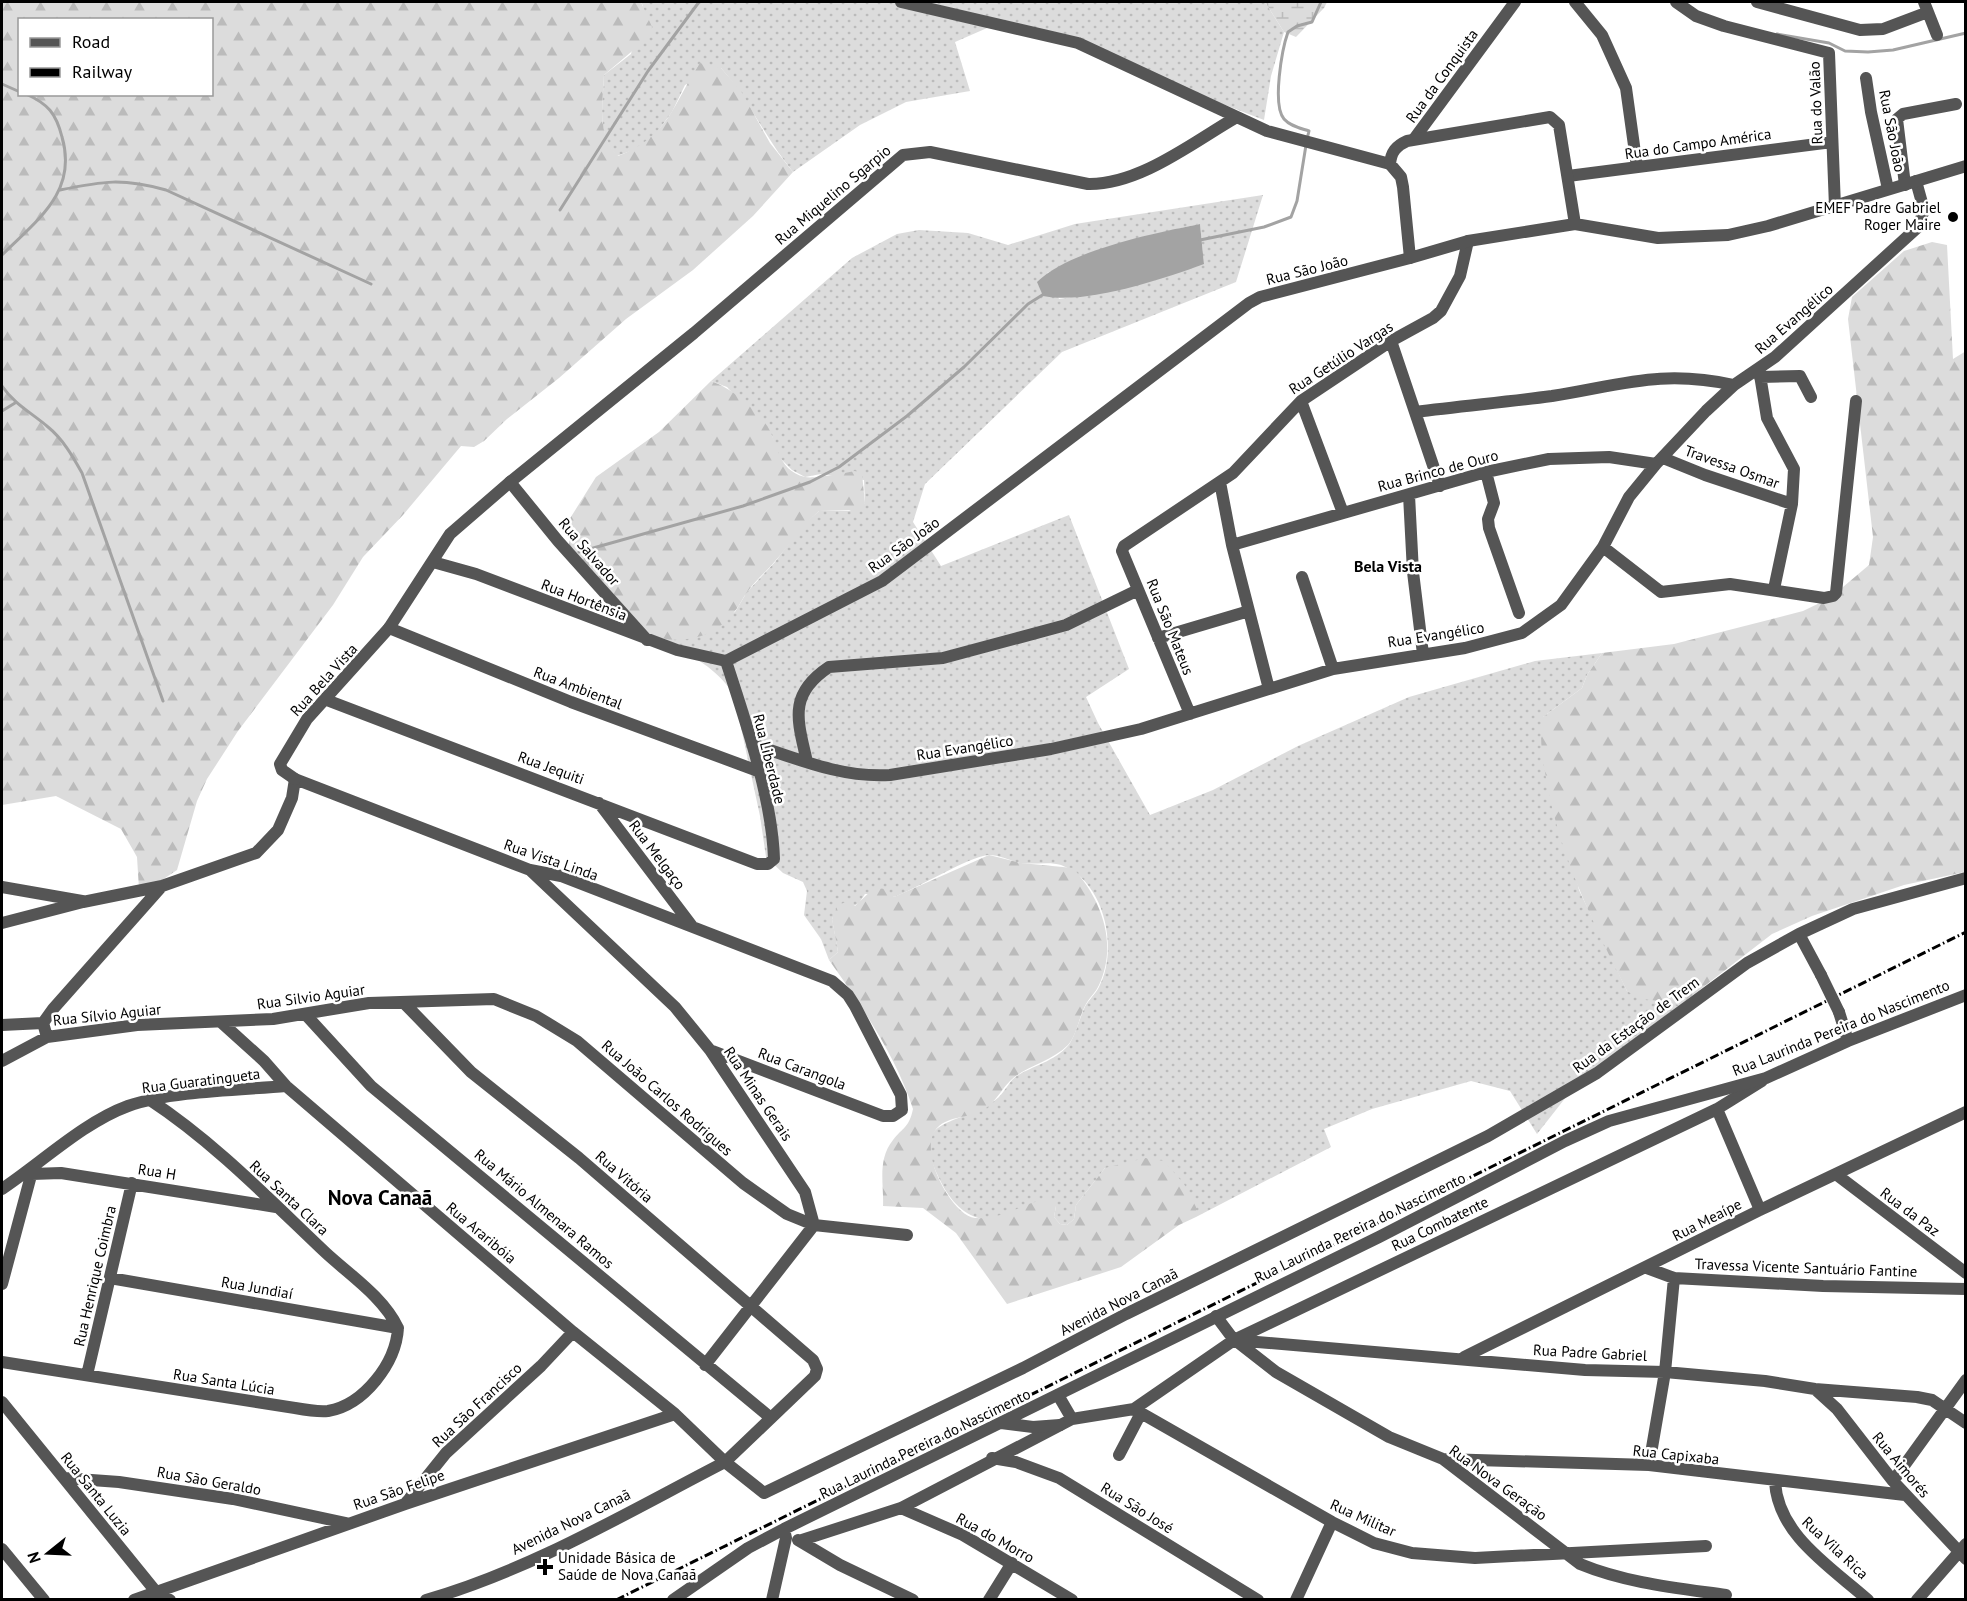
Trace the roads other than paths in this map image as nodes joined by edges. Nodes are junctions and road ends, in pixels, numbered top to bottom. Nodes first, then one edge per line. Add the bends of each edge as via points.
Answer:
1 (900, 2) edge
2 (1515, 2) edge
3 (1575, 2) edge
4 (1676, 2) edge
5 (1757, 2) edge
6 (1926, 7) edge
7 (1937, 34) dead end
8 (1866, 78) dead end
9 (1956, 104) dead end
10 (1236, 118) junction
11 (1414, 139) junction
12 (1832, 142) junction
13 (1390, 164) junction
14 (1965, 166) edge
15 (1637, 167) junction
16 (1568, 176) junction
17 (1910, 183) junction
18 (1888, 189) junction
19 (1834, 207) junction
20 (1575, 224) junction
21 (1468, 241) junction
22 (1410, 258) junction
23 (1391, 341) junction
24 (1760, 373) junction
25 (1734, 386) junction
26 (1811, 397) dead end
27 (1301, 401) junction
28 (1856, 401) dead end
29 (1415, 412) junction
30 (1659, 461) junction
31 (1486, 472) junction
32 (510, 482) junction
33 (1220, 482) junction
34 (1440, 486) junction
35 (1410, 495) junction
36 (1792, 504) junction
37 (1343, 513) junction
38 (1232, 545) junction
39 (1603, 546) junction
40 (1122, 551) joint
41 (433, 562) junction
42 (1302, 577) dead end
43 (1774, 589) junction
44 (1138, 590) junction
45 (1249, 611) junction
46 (1519, 613) dead end
47 (389, 628) junction
48 (1158, 638) junction
49 (647, 640) junction
50 (1423, 654) junction
51 (726, 661) junction
52 (1333, 669) junction
53 (1269, 689) junction
54 (324, 699) junction
55 (1190, 714) junction
56 (752, 744) junction
57 (807, 762) junction
58 (758, 771) junction
59 (295, 779) junction
60 (598, 801) junction
61 (768, 864) joint
62 (530, 870) junction
63 (1965, 878) edge
64 (162, 886) junction
65 (2, 887) edge
66 (83, 902) junction
67 (2, 924) edge
68 (692, 926) junction
69 (1799, 934) junction
70 (1965, 995) edge
71 (404, 1003) junction
72 (306, 1015) junction
73 (44, 1023) junction
74 (222, 1023) junction
75 (2, 1026) edge
76 (46, 1037) junction
77 (1848, 1041) junction
78 (710, 1050) junction
79 (2, 1061) edge
80 (1766, 1078) junction
81 (286, 1086) junction
82 (150, 1100) junction
83 (1717, 1109) junction
84 (1965, 1112) edge
85 (883, 1116) joint
86 (1488, 1136) joint
87 (33, 1171) junction
88 (1837, 1175) junction
89 (132, 1183) junction
90 (2, 1189) edge
91 (277, 1207) junction
92 (1760, 1210) junction
93 (814, 1225) junction
94 (907, 1235) dead end
95 (1647, 1268) junction
96 (1965, 1273) edge
97 (110, 1278) junction
98 (1674, 1278) junction
99 (2, 1284) edge
100 (1965, 1289) edge
101 (751, 1306) junction
102 (1216, 1316) junction
103 (398, 1328) junction
104 (573, 1332) junction
105 (1234, 1340) junction
106 (1463, 1358) junction
107 (2, 1362) edge
108 (705, 1365) junction
109 (1665, 1372) junction
110 (87, 1375) junction
111 (815, 1376) joint
112 (1965, 1380) edge
113 (1815, 1389) junction
114 (1058, 1395) junction
115 (2, 1402) edge
116 (1944, 1407) junction
117 (1138, 1411) junction
118 (675, 1414) junction
119 (771, 1418) junction
120 (1072, 1419) junction
121 (1001, 1423) junction
122 (1965, 1423) edge
123 (1060, 1425) junction
124 (1119, 1455) dead end
125 (992, 1458) junction
126 (1443, 1459) junction
127 (724, 1462) junction
128 (1649, 1465) junction
129 (64, 1478) junction
130 (1893, 1481) junction
131 (1774, 1482) junction
132 (764, 1493) joint
133 (1905, 1495) junction
134 (405, 1504) junction
135 (901, 1508) junction
136 (1332, 1522) junction
137 (347, 1524) junction
138 (785, 1534) junction
139 (802, 1540) junction
140 (1706, 1546) dead end
141 (2, 1550) edge
142 (1564, 1552) junction
143 (1963, 1552) edge
144 (1012, 1563) junction
145 (157, 1593) junction
146 (1726, 1595) dead end
147 (676, 1598) edge
148 (44, 1599) edge
149 (134, 1599) edge
150 (170, 1599) edge
151 (426, 1599) edge
152 (772, 1599) edge
153 (913, 1599) edge
154 (989, 1599) edge
155 (1072, 1599) edge
156 (1258, 1599) edge
157 (1296, 1599) edge
158 (1868, 1599) edge
159 (1917, 1599) edge

1 - 10 street via 1078,43
2 - 11 street, Rua da Conquista
3 - 15 street via 1602,35 1626,88
4 - 12 street, Rua do Valão via 1715,23 1828,53
5 - 6 street via 1860,30 1883,29
6 - 7 street
8 - 18 street, Rua São João
9 - 17 street, Rua Evangélico via 1903,114 1896,119
10 - 13 street via 1267,131
10 - 32 street, Rua Miquelino Sgarpio via 1135,176 1102,184 930,152 903,155 694,333
11 - 13 street via 1394,149
11 - 16 street via 1550,117 1559,125
12 - 15 street, Rua do Campo América
12 - 19 street, Rua do Valão
13 - 22 street via 1401,177
14 - 17 street, Rua São João
15 - 16 street, Rua do Campo América
16 - 20 street
17 - 18 street, Rua São João
17 - 24 street, Rua Evangélico via 1924,210 1918,227
18 - 19 street, Rua São João
19 - 20 street, Rua São João via 1748,230 1692,238 1658,238
20 - 21 street, Rua São João
21 - 22 street, Rua São João
21 - 23 street, Rua Getúlio Vargas via 1460,276 1441,311
22 - 51 street, Rua São João via 1249,303 882,581
23 - 27 street, Rua Getúlio Vargas
23 - 29 street
24 - 25 street, Rua Evangélico
24 - 26 street via 1800,376
24 - 36 street via 1767,418 1794,469
25 - 29 street via 1700,378 1652,378
25 - 30 street, Rua Evangélico
27 - 33 street, Rua Getúlio Vargas via 1243,464
27 - 37 street
28 - 43 street via 1836,592 1824,598
29 - 34 street
30 - 31 street, Rua Brinco de Ouro via 1549,459
30 - 36 street, Travessa Osmar
30 - 39 street, Rua Evangélico via 1629,497
31 - 34 street, Rua Brinco de Ouro
31 - 46 street via 1494,503 1489,528
32 - 41 street, Rua Bela Vista via 450,534
32 - 49 street, Rua Salvador
33 - 38 street
33 - 40 street, Rua Getúlio Vargas via 1127,542
34 - 35 street, Rua Brinco de Ouro
35 - 37 street, Rua Brinco de Ouro
35 - 50 street via 1413,572
36 - 43 street
37 - 38 street, Rua Brinco de Ouro
38 - 45 street
39 - 43 street via 1661,592 1717,584
39 - 50 street, Rua Evangélico via 1561,605 1522,633
40 - 44 street, Rua São Mateus
41 - 47 street, Rua Bela Vista
41 - 49 street, Rua Hortênsia via 476,574
42 - 52 street
44 - 48 street, Rua São Mateus
44 - 57 street via 1066,625 943,658 829,667 803,695 797,708
45 - 48 street
45 - 53 street
47 - 54 street, Rua Bela Vista
47 - 58 street, Rua Ambiental
48 - 55 street, Rua São Mateus
49 - 51 street, Rua Hortênsia
50 - 52 street, Rua Evangélico
51 - 56 street, Rua Liberdade
52 - 53 street, Rua Evangélico
53 - 55 street, Rua Evangélico
54 - 59 street, Rua Bela Vista via 281,761 282,770
54 - 60 street, Rua Jequiti
55 - 57 street, Rua Evangélico via 1051,749 890,775 848,774
56 - 57 street, Rua Evangélico
56 - 58 street, Rua Liberdade
58 - 61 street, Rua Liberdade via 774,853
59 - 62 street, Rua Vista Linda
59 - 64 street via 292,798 278,830 256,853
60 - 61 street, Rua Jequiti via 757,864
60 - 68 street, Rua Melgaço
62 - 68 street, Rua Vista Linda via 561,876
62 - 78 street, Rua Minas Gerais via 675,1007
63 - 69 street, Rua da Estação de Trem via 1853,909
64 - 66 street
64 - 73 street via 62,997
65 - 66 street
66 - 67 street
68 - 85 street, Rua Vista Linda via 832,981 848,995 901,1095 902,1110 893,1116
69 - 77 street, bridge via 1839,1012
69 - 86 street, Rua da Estação de Trem via 1747,963 1597,1073
70 - 77 street, Rua Laurinda Pereira do Nascimento
71 - 72 street, Rua Silvio Aguiar via 369,1003
71 - 93 street, Rua João Carlos Rodrigues via 488,998 536,1016 577,1041 758,1195 787,1214
71 - 101 street, Rua Vitória via 471,1072 579,1158
72 - 74 street, Rua Silvio Aguiar
72 - 108 street, Rua Mário Almenara Ramos via 371,1086 534,1218
73 - 75 street
73 - 76 street
74 - 76 street, Rua Sílvio Aguiar via 136,1025
74 - 81 street, Rua Araribóia
76 - 79 street, Rua Sílvio Aguiar
77 - 80 street, Rua Laurinda Pereira do Nascimento
78 - 85 street, Rua Carangola
78 - 93 street, Rua Minas Gerais via 805,1192
80 - 83 street, Rua Combatente
80 - 102 street, Rua Laurinda Pereira do Nascimento via 1609,1121
81 - 82 street, Rua Guaratingueta
81 - 104 street, Rua Araribóia
82 - 87 street, Rua Guaratingueta via 121,1109 89,1126
82 - 91 street, Rua Santa Clara via 174,1116
83 - 92 street
83 - 105 street, Rua Combatente
84 - 88 street, Rua Meaípe
86 - 132 street, Avenida Nova Canaã
87 - 89 street, Rua H
87 - 90 street, Rua Guaratingueta
87 - 99 street
88 - 92 street, Rua Meaípe
88 - 96 street, Rua da Paz
89 - 91 street, Rua H
89 - 97 street, Rua Henrique Coimbra
91 - 103 street, Rua Santa Clara via 383,1305
92 - 95 street, Rua Meaípe
93 - 94 street, Rua João Carlos Rodrigues
93 - 101 street
95 - 98 street, Travessa Vicente Santuário Fantine
95 - 106 street, Rua Meaípe
97 - 103 street, Rua Jundiaí
97 - 110 street, Rua Henrique Coimbra
98 - 100 street, Travessa Vicente Santuário Fantine
98 - 109 street
101 - 108 street
101 - 111 street, Rua Vitória via 813,1360
102 - 105 street
102 - 114 street, Rua Laurinda Pereira do Nascimento
103 - 110 street, Rua Santa Lúcia via 386,1369 347,1404 327,1411
104 - 118 street, Rua Araribóia
104 - 134 street, Rua São Francisco via 446,1453
105 - 106 street, Rua Padre Gabriel
105 - 117 street, Rua Combatente
105 - 126 street, Rua Nova Geração via 1276,1372 1389,1437
106 - 109 street, Rua Padre Gabriel via 1585,1370
107 - 110 street, Rua Santa Lúcia
108 - 119 street, Rua Mário Almenara Ramos
109 - 113 street, Rua Padre Gabriel
109 - 128 street
111 - 119 street, Avenida Nova Canaã
112 - 116 street
113 - 116 street, Rua Padre Gabriel via 1917,1397
113 - 130 street, Rua Aimorés via 1837,1409
114 - 120 street
114 - 121 street, Rua Laurinda Pereira do Nascimento
115 - 129 street, Rua Santa Luzia
116 - 122 street, Rua Padre Gabriel
116 - 130 street
117 - 120 street
117 - 124 street
117 - 136 street, Rua Militar
118 - 127 street, Rua Araribóia
118 - 134 street, Rua São Felipe
119 - 127 street, Avenida Nova Canaã
120 - 123 street
121 - 123 street
121 - 138 street, Rua Laurinda Pereira do Nascimento
123 - 125 street
125 - 135 street
125 - 156 street, Rua São José via 1016,1462 1059,1478
126 - 128 street, Rua Capixaba
126 - 142 street, Rua Nova Geração
127 - 132 street, Rua Araribóia
127 - 151 street, Avenida Nova Canaã via 564,1545 474,1585
128 - 131 street, Rua Capixaba
129 - 137 street, Rua São Geraldo via 233,1499
129 - 145 street, Rua Santa Luzia
130 - 133 street, Rua Aimorés
131 - 133 street, Rua Capixaba
131 - 158 street, Rua Vila Rica via 1784,1520 1803,1542
133 - 143 street, Rua Aimorés
134 - 137 street, Rua São Felipe
135 - 139 street
135 - 144 street, Rua do Morro via 963,1535
136 - 142 street, Rua Militar via 1374,1543 1412,1554 1474,1558
136 - 157 street
137 - 145 street, Rua São Felipe
138 - 139 street
138 - 147 street, Rua Laurinda Pereira do Nascimento via 748,1548
138 - 152 street
139 - 153 street via 840,1565
140 - 142 street, Rua Militar
141 - 148 street
142 - 146 street, Rua Nova Geração via 1600,1573
143 - 159 street
144 - 154 street
144 - 155 street, Rua do Morro
145 - 149 street, Rua São Felipe
145 - 150 street, Rua Santa Luzia

